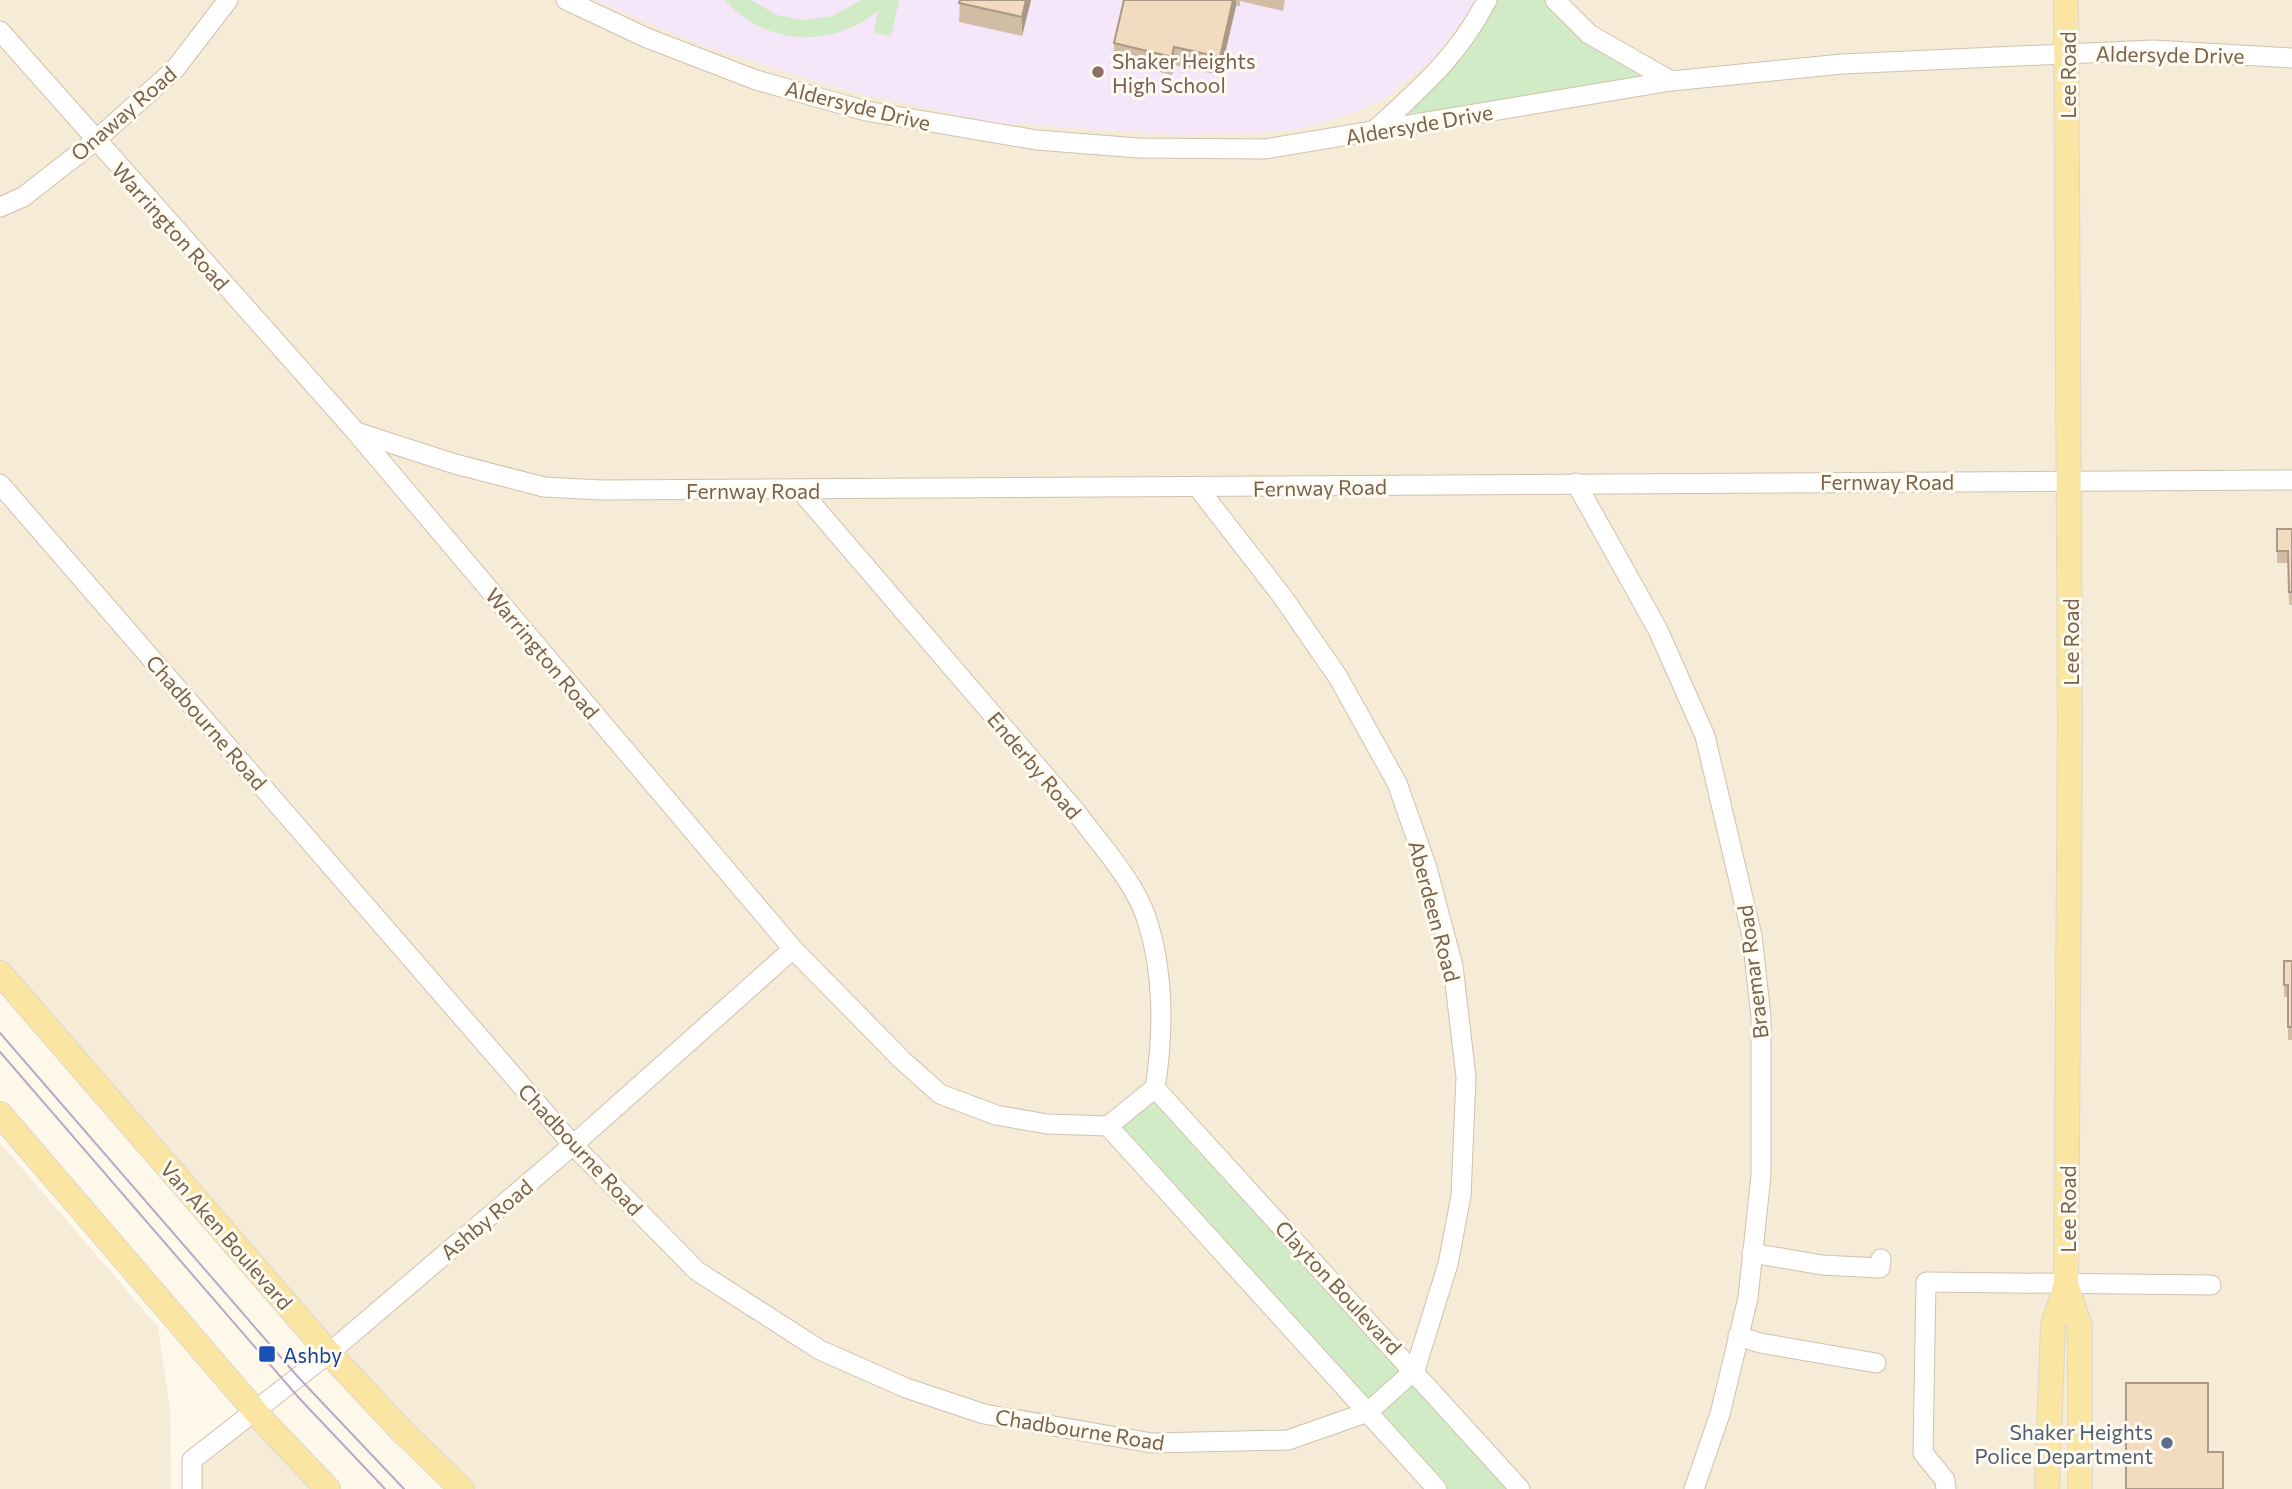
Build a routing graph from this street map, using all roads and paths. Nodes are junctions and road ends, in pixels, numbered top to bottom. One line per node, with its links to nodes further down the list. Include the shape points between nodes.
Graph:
1 (228, 0): 11 (street, Onaway Road, via 175,69)
2 (566, 0): 10 (street, Aldersyde Drive, via 647,38 756,80 866,111 953,128 1138,148 1265,149)
3 (1487, 0): 10 (street, via 1462,44 1437,74)
4 (1555, 0): 9 (street, via 1589,34)
5 (2066, 0): 7 (main road, Lee Road)
6 (0, 31): 11 (street, Warrington Road)
7 (2066, 53): 8 (street, Aldersyde Drive, via 2153,50); 9 (street, Aldersyde Drive, via 1843,64); 14 (main road, Lee Road)
8 (2292, 58)
9 (1671, 81): 10 (street, Aldersyde Drive)
10 (1374, 131)
11 (95, 141): 12 (street, Onaway Road, via 23,197); 13 (street, Warrington Road)
12 (0, 207)
13 (356, 432): 19 (street, Fernway Road, via 544,487); 20 (street, Warrington Road)
14 (2068, 480): 15 (street, Fernway Road); 16 (street, Fernway Road); 28 (main road, Lee Road)
15 (2292, 480)
16 (1576, 483): 18 (street, Fernway Road); 26 (street, Braemar Road, via 1658,630 1700,725 1731,838 1752,936 1761,1017 1761,1175)
17 (0, 484): 25 (street, Chadbourne Road)
18 (1199, 489): 19 (street, Fernway Road); 33 (street, Aberdeen Road, via 1331,667 1397,783 1427,868 1453,966 1466,1077 1461,1196 1448,1264)
19 (800, 490): 22 (street, Enderby Road, via 1077,813 1115,864 1145,915 1158,979 1161,1050)
20 (793, 949): 24 (street, Warrington Road, via 940,1094 996,1115 1047,1124); 25 (street, Ashby Road)
21 (0, 973): 31 (main road, Van Aken Boulevard)
22 (1155, 1088): 24 (street); 33 (street, Clayton Boulevard)
23 (0, 1114): 34 (main road)
24 (1108, 1126): 35 (street)
25 (573, 1145): 31 (street, Ashby Road); 35 (street, Chadbourne Road, via 697,1271 821,1350 932,1397 984,1414 1152,1443 1289,1440)
26 (1752, 1253): 27 (street, via 1822,1265 1880,1268); 30 (street, Braemar Road, via 1748,1298)
27 (1881, 1259)
28 (2066, 1284): 29 (street); 42 (street, via 1926,1282 1923,1453 1945,1480); 43 (main road, Lee Road, via 2053,1326); 44 (main road, Lee Road, via 2080,1327)
29 (2211, 1284)
30 (1738, 1336): 32 (street); 41 (street, Braemar Road, via 1720,1414)
31 (329, 1353): 34 (street, Ashby Road); 38 (main road, Van Aken Boulevard)
32 (1874, 1369)
33 (1415, 1370): 35 (street); 40 (street, Clayton Boulevard)
34 (255, 1410): 36 (street, Ashby Road, via 192,1460); 37 (main road)
35 (1368, 1412): 39 (street)
36 (192, 1489)
37 (328, 1489)
38 (462, 1489)
39 (1437, 1489)
40 (1520, 1489)
41 (1694, 1489)
42 (1946, 1489)
43 (2047, 1489)
44 (2080, 1489)

